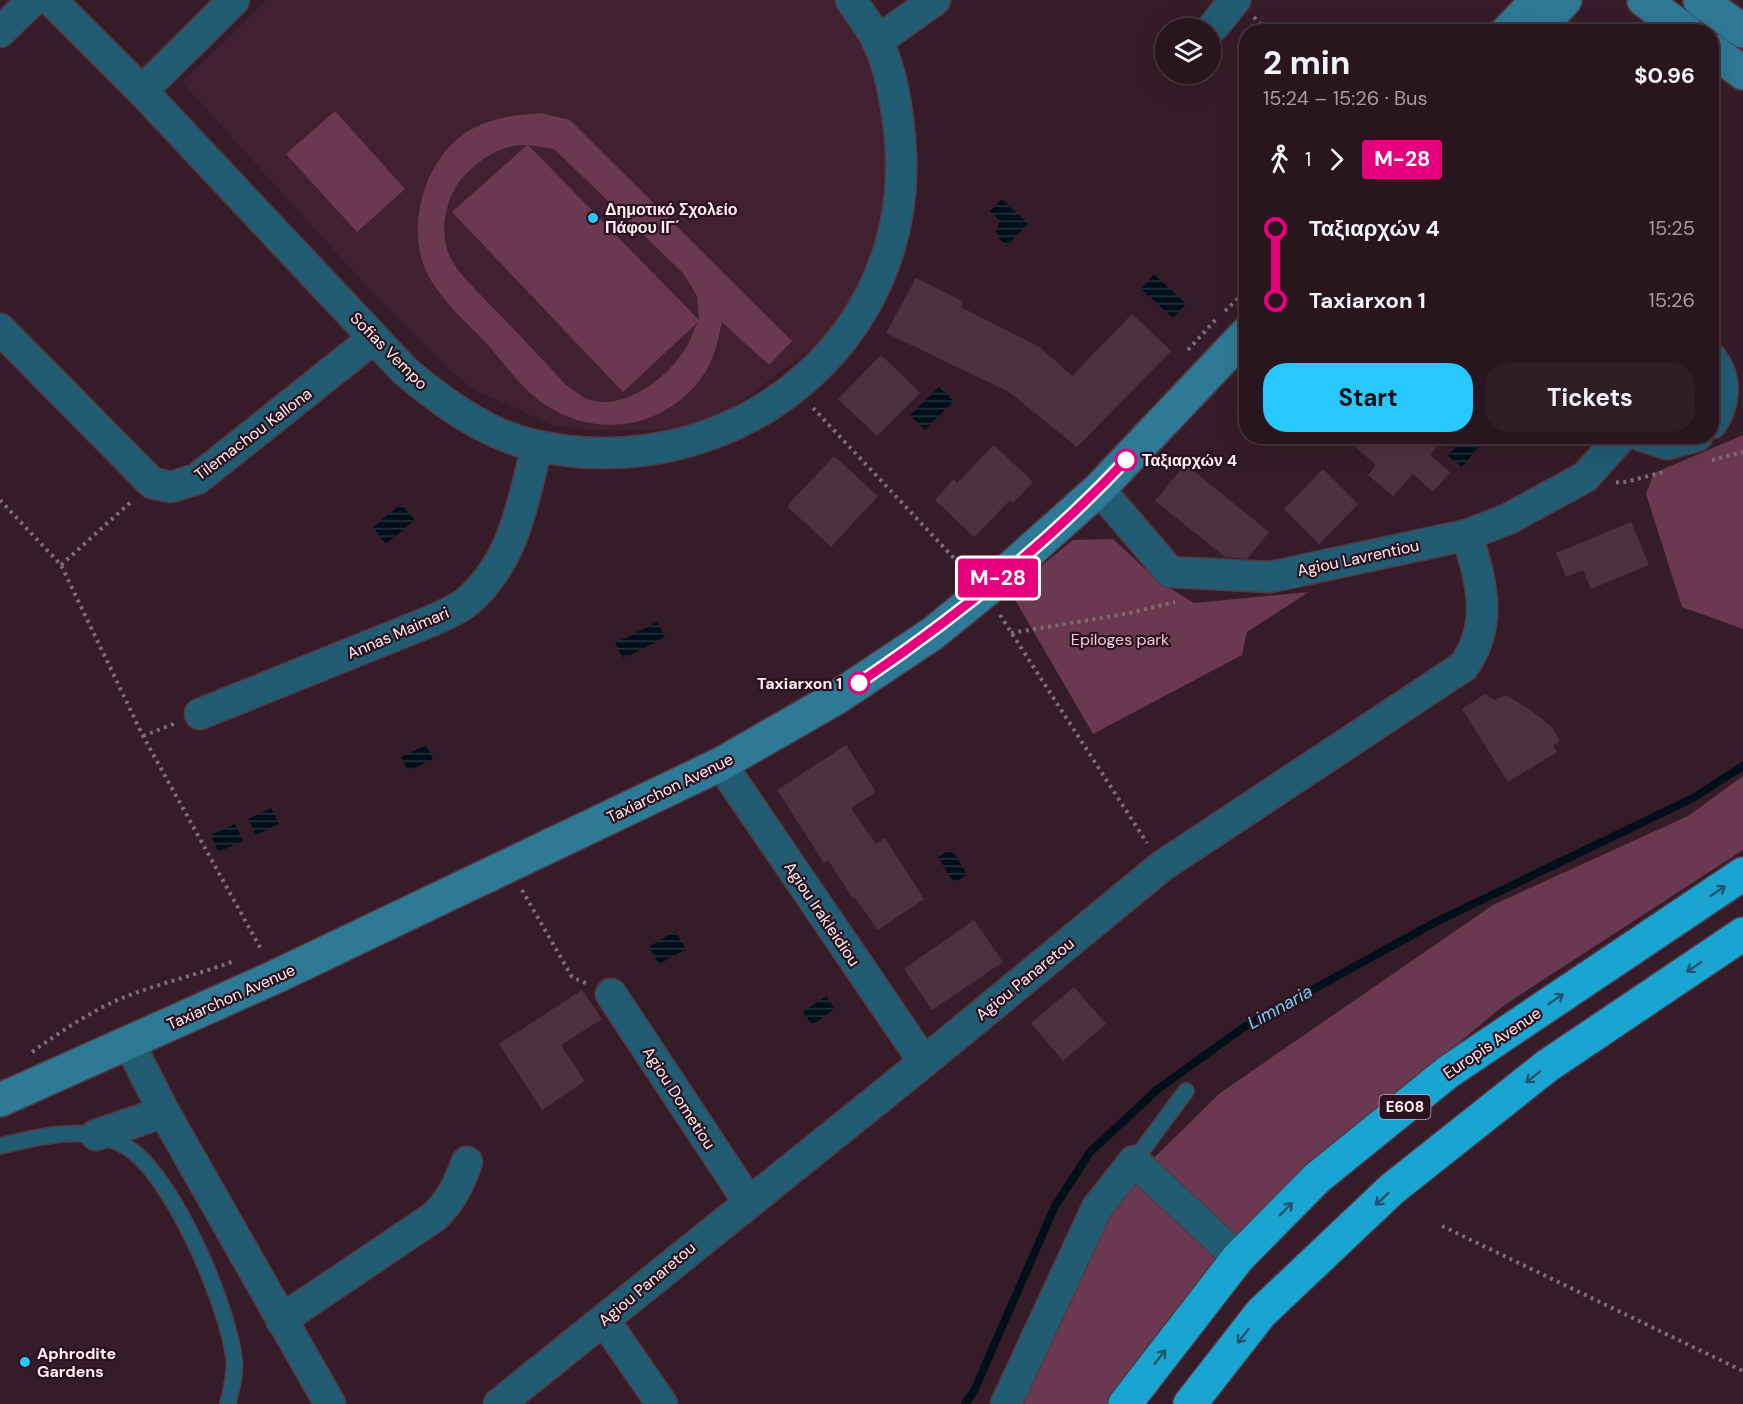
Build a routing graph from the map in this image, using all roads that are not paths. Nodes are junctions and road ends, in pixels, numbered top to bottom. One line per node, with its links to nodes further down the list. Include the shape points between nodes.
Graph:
1 (33, 0): 15 (street)
2 (51, 0): 19 (street, Sofias Vempo)
3 (234, 0): 19 (street)
4 (851, 0): 16 (street, Sofias Vempo)
5 (935, 0): 16 (street)
6 (1235, 0): 11 (street)
7 (1565, 0): 10 (main road)
8 (1644, 0): 13 (main road)
9 (1700, 0): 14 (main road)
10 (1533, 10): 12 (main road)
11 (1220, 18)
12 (1516, 24)
13 (1676, 24)
14 (1743, 31)
15 (0, 32)
16 (877, 41): 26 (street, Sofias Vempo, via 889,70 897,108 901,193 895,230 880,271 869,299 845,338 794,387 729,429 656,450 619,455)
17 (1719, 55): 18 (main road)
18 (1743, 73)
19 (142, 91): 21 (street, Sofias Vempo)
20 (0, 329): 21 (street, Tilemachou Kallona, via 152,483 171,487 197,480)
21 (374, 338): 26 (street, Sofias Vempo, via 440,400 503,434)
22 (1239, 341): 27 (main road, Taxiarchon Avenue)
23 (1719, 372): 24 (street, via 1723,393)
24 (1719, 409)
25 (1615, 444): 28 (street, Agiou Lavrentiou, via 1585,477 1517,515)
26 (537, 446): 29 (street, Annas Maimari, via 516,533 495,570 467,602 431,621)
27 (1099, 489): 28 (street, Agiou Lavrentiou, via 1170,572 1270,578); 30 (main road, Taxiarchon Avenue, via 932,634 836,698)
28 (1467, 535): 35 (street, Agiou Panaretou, via 1477,567 1483,624 1477,647 1464,666 1162,866)
29 (200, 714)
30 (722, 764): 34 (main road, Taxiarchon Avenue, via 508,866 269,964); 35 (street, Agiou Irakleidiou)
31 (1743, 874): 44 (highway, Europis Avenue / E608, one-way to 31, via 1317,1178 1448,1072)
32 (1743, 934): 53 (highway, one-way to 53, via 1547,1066 1392,1189 1261,1313)
33 (611, 994): 43 (street, Agiou Dometiou)
34 (129, 1043): 37 (main road, Taxiarchon Avenue); 38 (street)
35 (924, 1062): 43 (street, Agiou Panaretou)
36 (1186, 1091): 41 (lane)
37 (0, 1100)
38 (164, 1112): 39 (street); 45 (street)
39 (96, 1135): 40 (lane, via 60,1134); 47 (lane, via 124,1145 141,1157 206,1263 234,1362)
40 (0, 1146)
41 (1134, 1161): 44 (street); 51 (street, via 1097,1208)
42 (467, 1162): 45 (street, via 457,1190 434,1217)
43 (748, 1201): 46 (street, Agiou Panaretou)
44 (1238, 1258): 52 (highway, Europis Avenue / E608, one-way to 44)
45 (281, 1320): 48 (street)
46 (604, 1320): 49 (street, Agiou Panaretou); 50 (street)
47 (228, 1404)
48 (330, 1404)
49 (499, 1404)
50 (662, 1404)
51 (1006, 1404)
52 (1125, 1404)
53 (1191, 1404)

